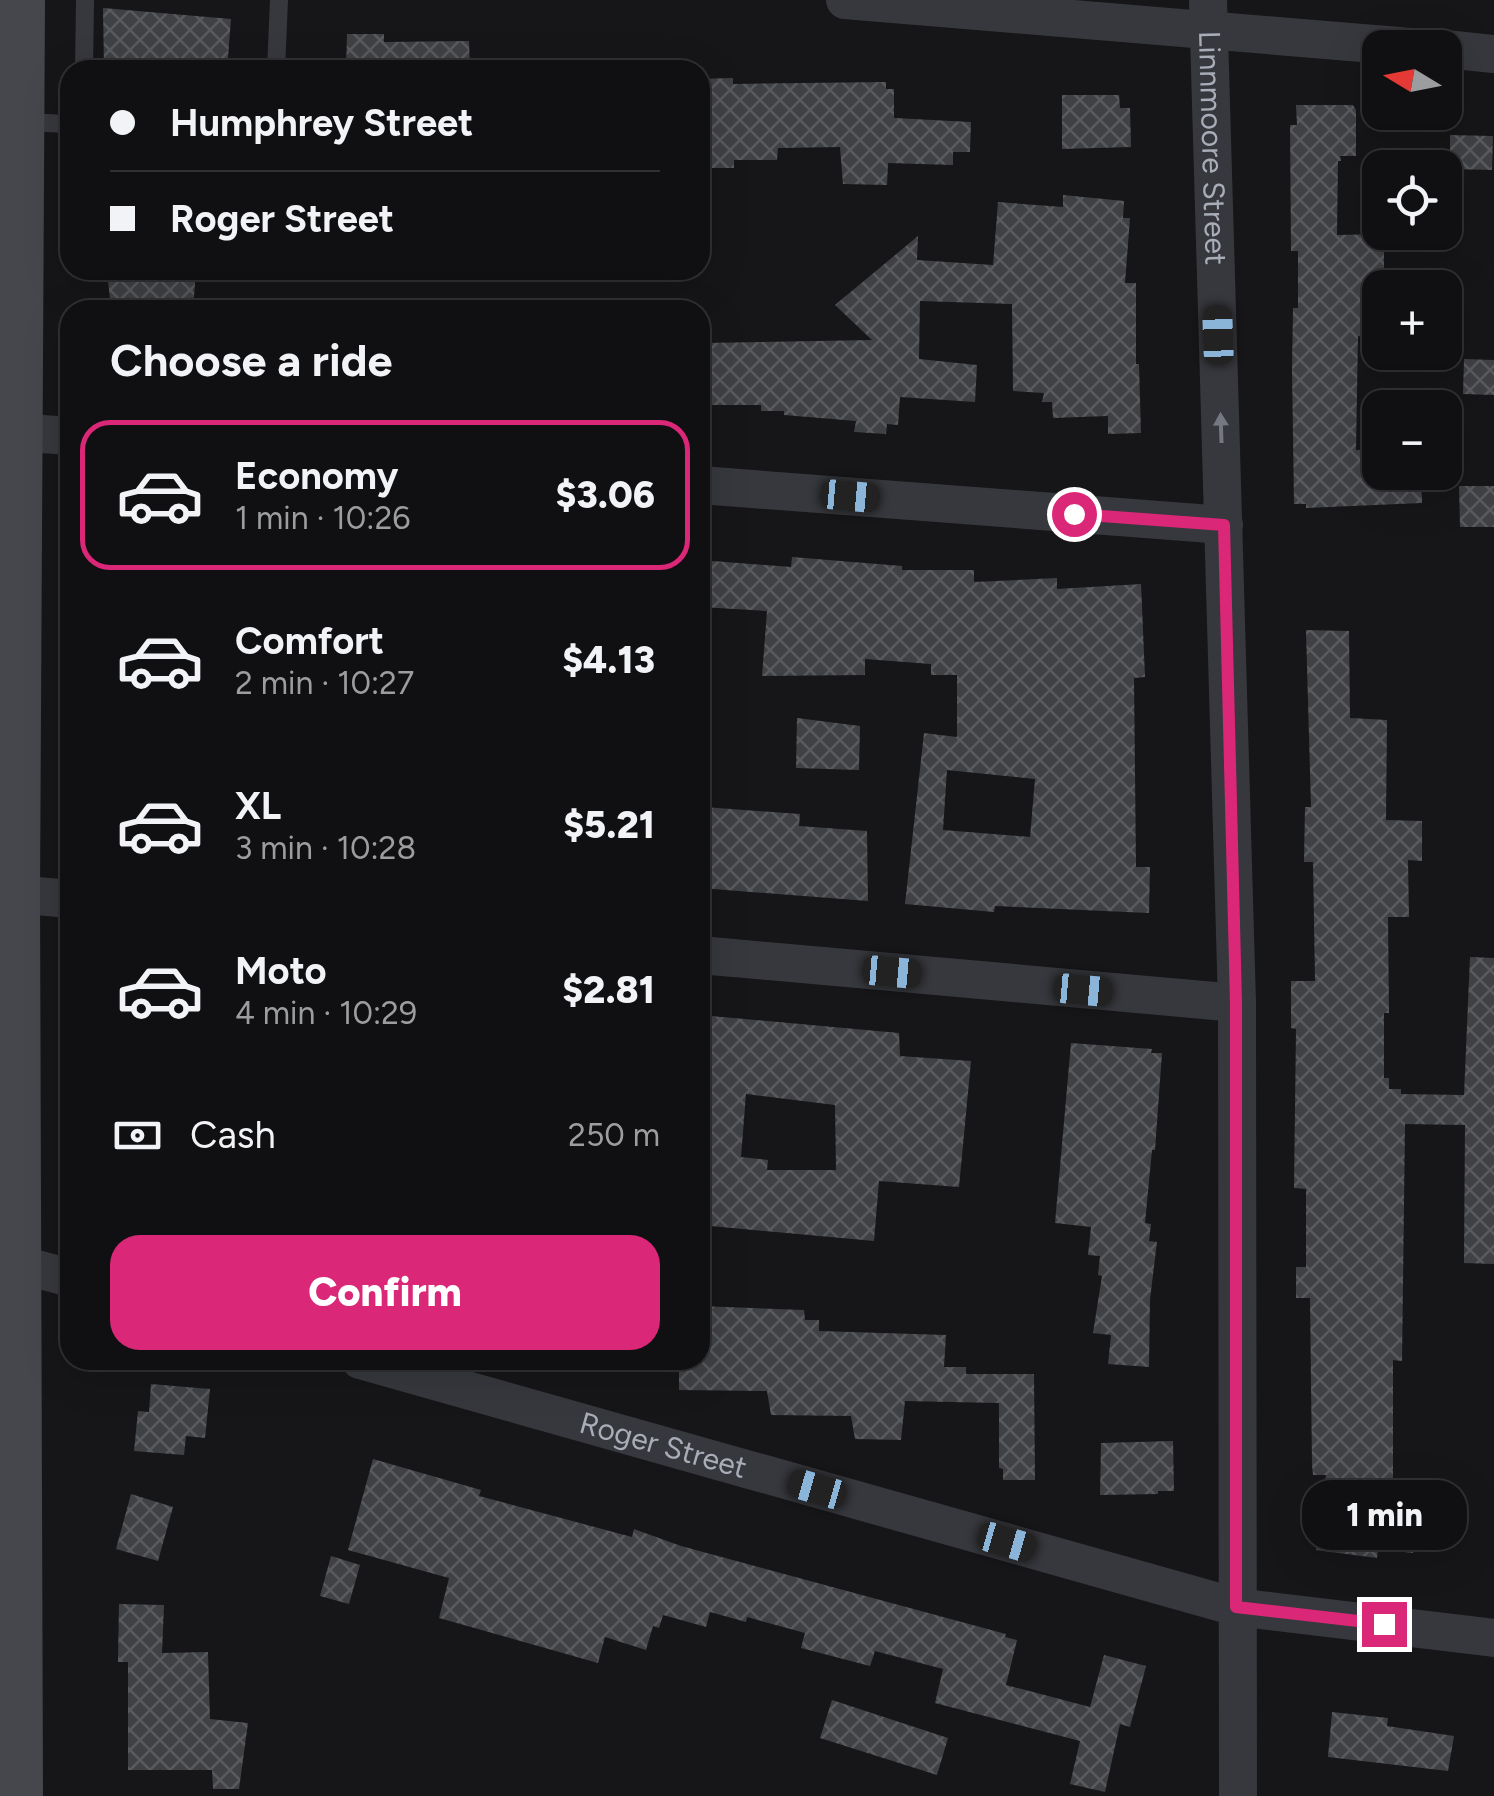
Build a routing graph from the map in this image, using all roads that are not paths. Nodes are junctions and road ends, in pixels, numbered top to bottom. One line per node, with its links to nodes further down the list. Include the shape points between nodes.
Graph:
1 (19, 0): 12 (main road)
2 (85, 0): 10 (lane)
3 (269, 0): 4 (lane)
4 (279, 0): 11 (lane)
5 (845, 0): 6 (street)
6 (1208, 15): 7 (street); 17 (street, Linnmoore Street, one-way to 6)
7 (1362, 39)
8 (1462, 51): 9 (street)
9 (1494, 54)
10 (84, 60)
11 (276, 60)
12 (18, 121): 13 (lane); 14 (main road)
13 (60, 123)
14 (9, 431): 15 (street); 18 (main road)
15 (60, 435)
16 (710, 486): 17 (street)
17 (1224, 525): 21 (street, Linnmoore Street)
18 (14, 894): 19 (street); 22 (main road)
19 (60, 898)
20 (710, 956): 21 (street)
21 (1236, 1003): 25 (street, Linnmoore Street)
22 (8, 1262): 23 (street); 27 (main road)
23 (60, 1275)
24 (395, 1370): 25 (street, Roger Street)
25 (1236, 1607): 26 (street, Roger Street); 28 (street, Linnmoore Street)
26 (1494, 1638)
27 (17, 1796)
28 (1238, 1796)

